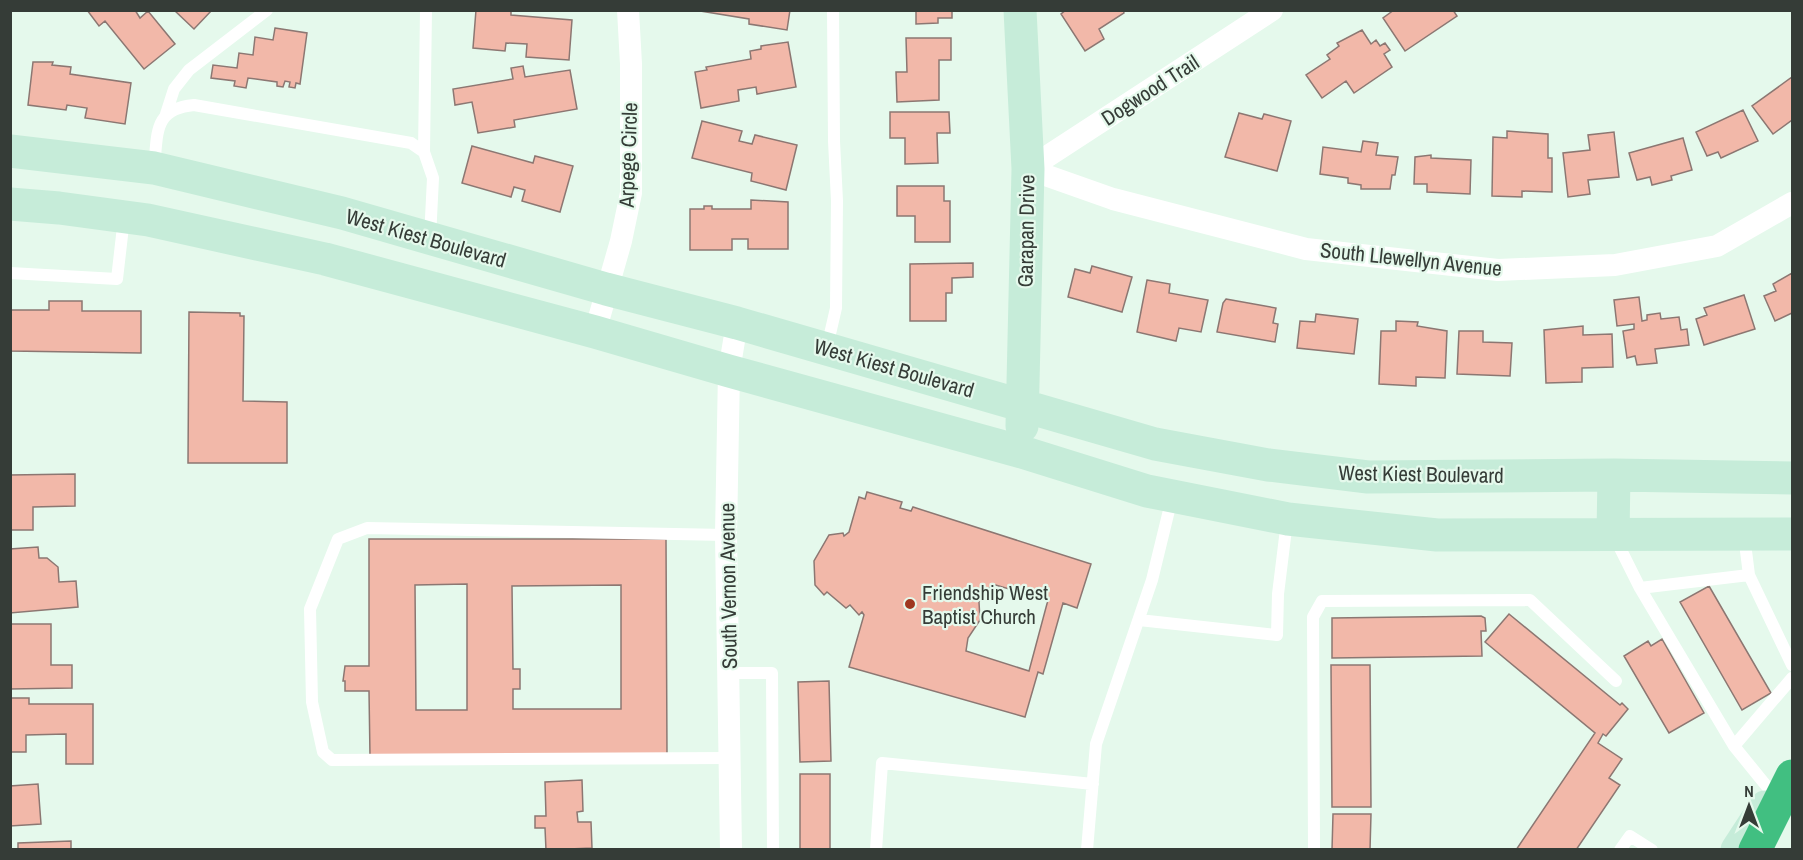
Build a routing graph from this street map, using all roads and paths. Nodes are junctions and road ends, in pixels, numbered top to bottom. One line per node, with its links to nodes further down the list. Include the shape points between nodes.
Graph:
1 (267, 10): 7 (lane, via 189,70 174,89)
2 (426, 10): 9 (lane)
3 (628, 10): 17 (street, Arpege Circle, via 630,193)
4 (834, 10): 20 (lane, via 836,308)
5 (1020, 10): 11 (main road, Garapan Drive)
6 (1272, 10): 11 (street, Dogwood Trail)
7 (166, 114): 9 (lane, via 177,107 194,105 411,142); 10 (lane, via 158,128)
8 (10, 151): 10 (main road, West Kiest Boulevard)
9 (424, 152): 15 (lane, via 432,178)
10 (154, 168): 14 (main road); 15 (main road, West Kiest Boulevard, via 342,213)
11 (1028, 169): 12 (street, South Llewellyn Avenue, via 1113,199 1306,249 1498,270 1615,265 1717,246); 22 (main road, Garapan Drive)
12 (1792, 203)
13 (10, 204): 14 (main road)
14 (136, 218): 16 (lane, via 117,279); 19 (main road, via 326,259)
15 (430, 239): 17 (main road, West Kiest Boulevard)
16 (10, 273)
17 (606, 290): 18 (main road, West Kiest Boulevard); 19 (street, Arpege Circle)
18 (737, 323): 20 (main road, West Kiest Boulevard); 21 (street, South Vernon Avenue)
19 (595, 332): 21 (main road)
20 (827, 349): 22 (main road, West Kiest Boulevard)
21 (729, 371): 24 (main road); 32 (street, South Vernon Avenue)
22 (1022, 405): 23 (main road, West Kiest Boulevard); 24 (main road, Garapan Drive)
23 (1155, 444): 25 (main road, West Kiest Boulevard, via 1268,465 1368,477); 27 (main road)
24 (1022, 452): 27 (main road)
25 (1614, 475): 26 (main road, West Kiest Boulevard); 29 (main road)
26 (1792, 478)
27 (1160, 494): 28 (main road); 35 (lane, via 1152,580)
28 (1288, 519): 29 (main road, via 1437,535); 35 (lane, via 1277,635)
29 (1613, 534): 30 (main road); 34 (lane)
30 (1744, 534): 31 (main road); 33 (lane)
31 (1792, 534)
32 (726, 535): 37 (street, South Vernon Avenue); 41 (lane, via 367,528 338,539 310,609 312,702 323,752 332,760)
33 (1749, 575): 34 (lane); 36 (lane)
34 (1640, 588): 40 (lane)
35 (1138, 620): 43 (lane, via 1096,744)
36 (1792, 665)
37 (729, 673): 41 (street, South Vernon Avenue); 46 (lane, via 772,673)
38 (1792, 678): 40 (lane)
39 (1616, 681): 49 (lane, via 1530,600 1322,601 1313,617)
40 (1734, 746): 44 (lane)
41 (729, 758): 45 (street, South Vernon Avenue)
42 (1792, 766): 44 (main road)
43 (1093, 784): 47 (lane, via 882,763); 48 (lane)
44 (1783, 785): 52 (main road); 53 (highway)
45 (731, 849)
46 (772, 849)
47 (876, 849)
48 (1087, 849)
49 (1314, 849)
50 (1620, 849): 51 (lane, via 1630,836)
51 (1652, 849)
52 (1737, 849)
53 (1755, 849)

